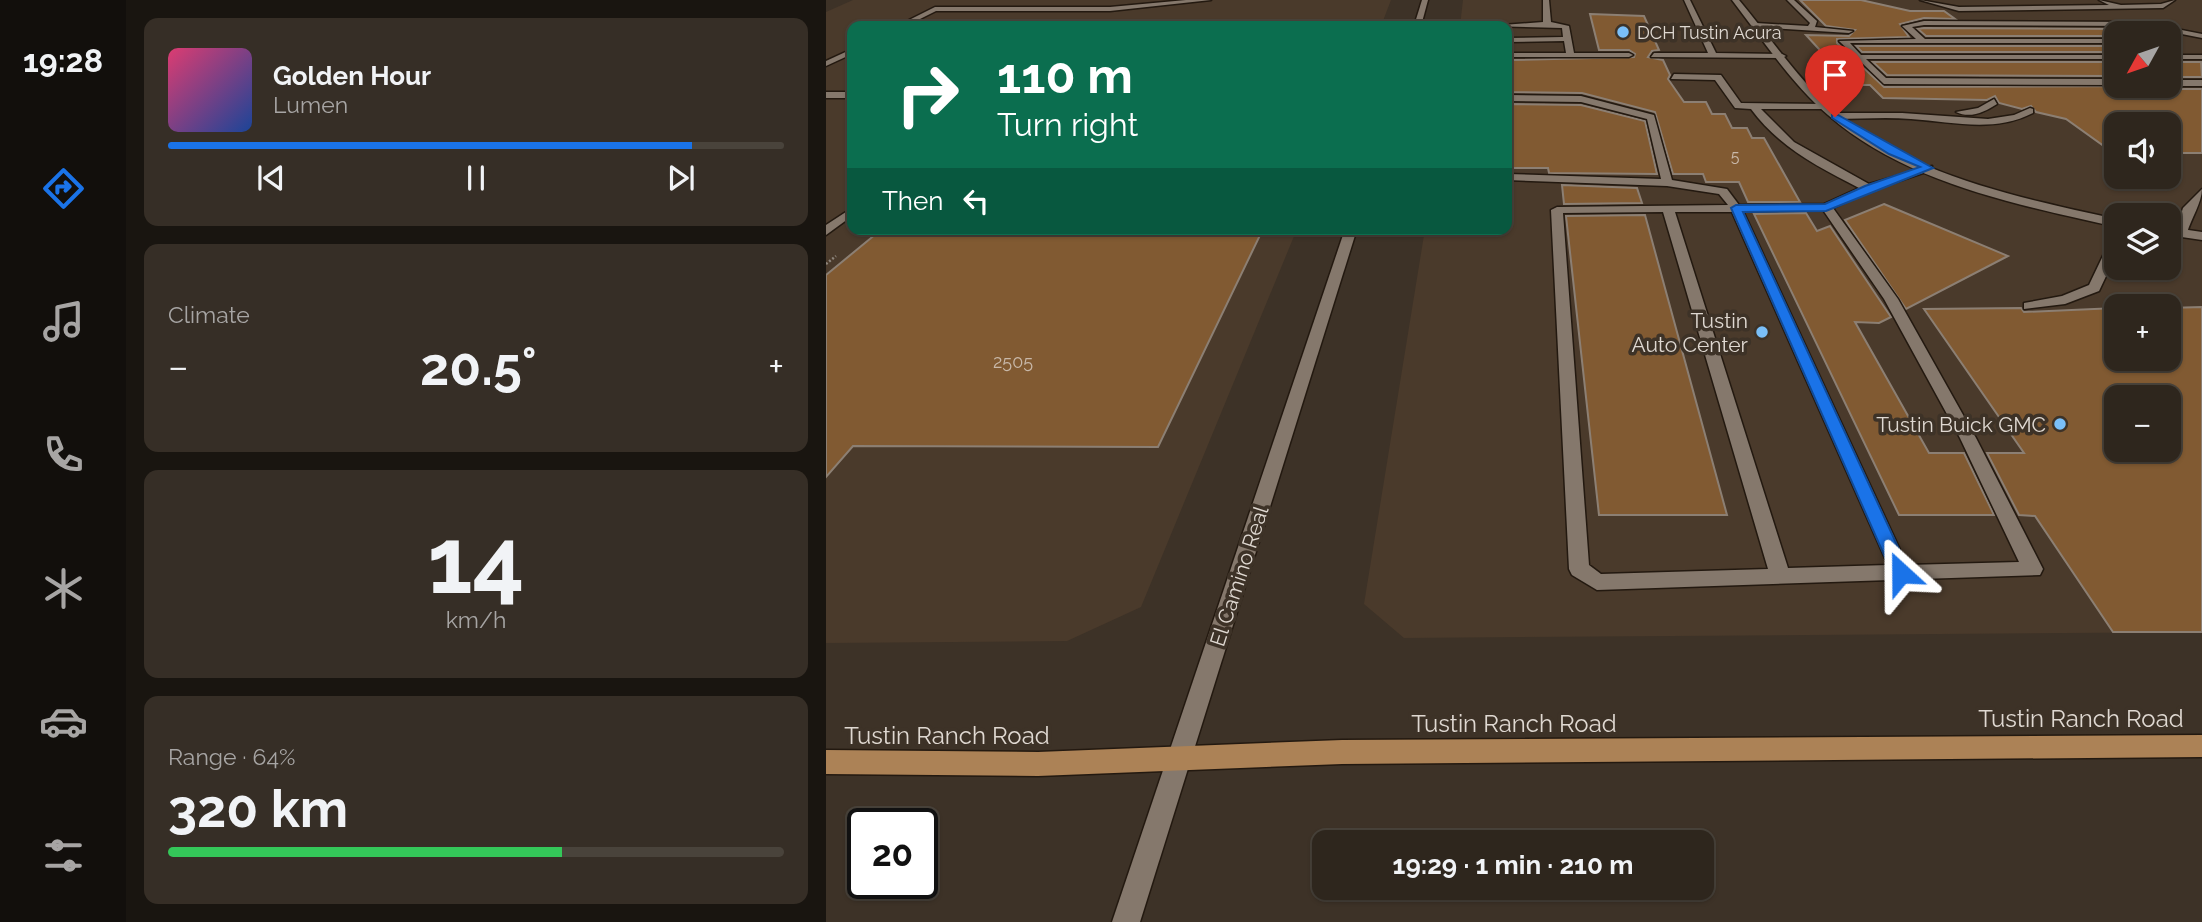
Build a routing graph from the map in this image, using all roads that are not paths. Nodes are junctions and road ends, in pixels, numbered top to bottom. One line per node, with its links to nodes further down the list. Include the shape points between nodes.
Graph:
1 (1145, 0): 12 (street)
2 (1208, 0): 12 (street)
3 (1425, 0): 14 (street)
4 (1546, 0): 15 (street)
5 (1687, 0): 31 (street)
6 (1735, 0): 17 (street)
7 (1790, 0): 19 (street, via 1814,23)
8 (1923, 0): 11 (street, via 1959,9)
9 (2102, 0): 11 (street)
10 (2172, 0): 11 (street, via 2163,5)
11 (2120, 6)
12 (1136, 7): 13 (street, via 935,9)
13 (911, 21)
14 (1419, 21)
15 (1547, 24): 16 (street); 21 (street, via 1565,26)
16 (1512, 25)
17 (1756, 25): 19 (street); 32 (street)
18 (1847, 28): 19 (street)
19 (1810, 29)
20 (2202, 38): 23 (street); 24 (street, via 2141,23 1924,23 1902,29)
21 (1567, 39): 22 (street); 28 (street)
22 (1512, 40)
23 (2181, 40)
24 (1923, 41): 25 (street); 33 (street, via 1843,41)
25 (2104, 41)
26 (847, 54): 37 (street)
27 (1512, 55): 28 (street)
28 (1570, 55): 29 (street)
29 (1629, 55)
30 (1654, 55): 31 (street)
31 (1713, 55): 32 (street)
32 (1782, 55): 51 (street)
33 (1859, 57): 34 (street); 39 (street, via 1884,81)
34 (2104, 57)
35 (2181, 57): 36 (street)
36 (2202, 57)
37 (826, 64)
38 (1674, 77): 50 (street, via 1717,77 1738,106)
39 (2026, 82): 40 (street); 44 (street)
40 (2072, 82): 41 (street); 47 (street)
41 (2104, 82)
42 (2181, 83): 43 (street)
43 (2202, 83)
44 (2016, 89)
45 (826, 95): 46 (street)
46 (847, 95)
47 (2054, 95)
48 (1512, 98): 57 (street, via 1581,99 1651,117)
49 (1994, 102): 53 (street, via 1980,111)
50 (1754, 106): 51 (street); 58 (street, via 1765,124 1792,146)
51 (1824, 106): 54 (street)
52 (2030, 111): 53 (street, via 2010,120 1942,121)
53 (1913, 116): 54 (street)
54 (1835, 117): 55 (street)
55 (1928, 168): 58 (street); 66 (street)
56 (1512, 177): 57 (street)
57 (1667, 183): 60 (street, via 1723,191)
58 (1868, 188): 61 (street)
59 (2202, 192): 67 (street)
60 (1736, 208): 61 (street); 62 (street); 74 (street)
61 (1826, 208): 74 (street, via 1891,299 2033,569)
62 (1668, 209): 75 (street); 75 (street, via 1557,210 1556,214 1579,569 1597,582)
63 (847, 214): 65 (street)
64 (847, 215): 68 (street)
65 (826, 217)
66 (2104, 220)
67 (2181, 222)
68 (826, 231)
69 (2181, 233): 71 (street)
70 (1349, 235): 77 (street, El Camino Real)
71 (2202, 236)
72 (2104, 267): 73 (street, via 2094,288 2065,300)
73 (2029, 306)
74 (1901, 573): 75 (street)
75 (1780, 576)
76 (2202, 746): 77 (main road, Tustin Ranch Road, via 1342,752)
77 (1180, 758): 78 (main road, Tustin Ranch Road, via 1038,764); 79 (street, El Camino Real)
78 (826, 762)
79 (1126, 922)

